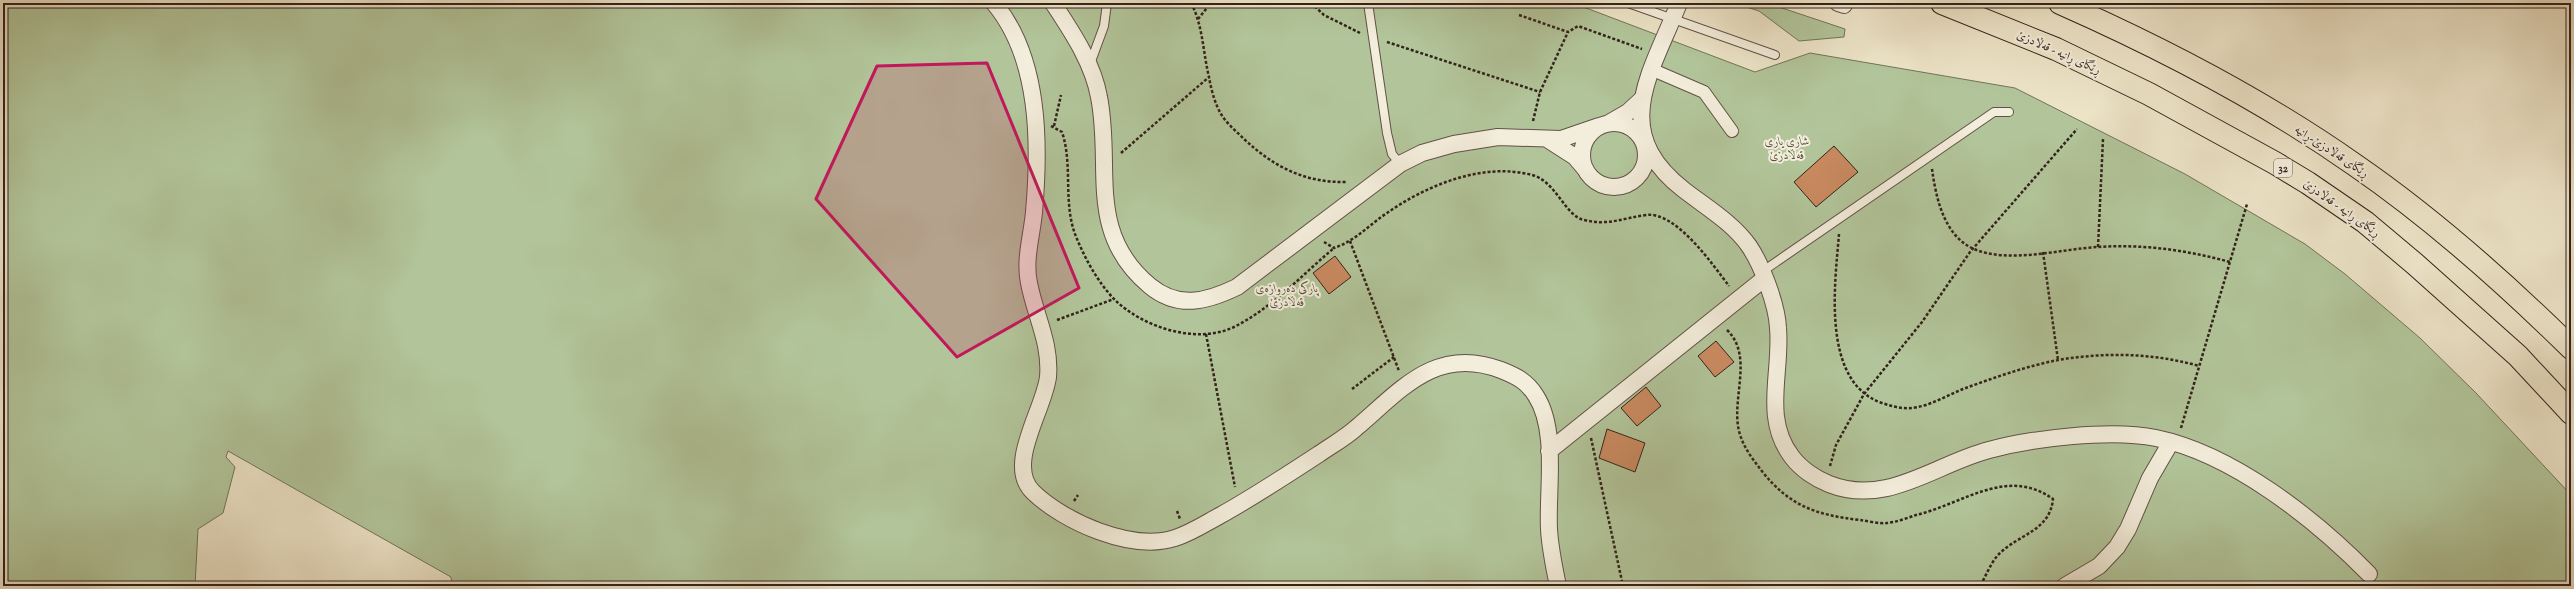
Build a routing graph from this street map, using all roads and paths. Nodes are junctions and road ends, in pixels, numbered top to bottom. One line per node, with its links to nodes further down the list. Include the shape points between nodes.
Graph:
1 (994, 3): 67 (street, via 1008,19 1023,51 1032,102 1037,154 1034,211 1027,265 1029,283 1046,342 1048,376 1022,461 1024,481 1050,507 1076,521 1127,540 1174,539 1279,481 1355,429 1422,372 1462,362 1487,365 1522,378 1538,397 1547,424)
2 (1053, 3): 19 (street)
3 (1106, 3): 19 (lane, via 1104,26)
4 (1192, 3): 14 (path)
5 (1211, 3): 14 (path)
6 (1311, 3): 16 (path, via 1324,15)
7 (1368, 3): 16 (lane)
8 (1628, 3): 13 (lane)
9 (1679, 3): 13 (street)
10 (1942, 3): 63 (main road, ڕێگای ڕانیە - قەڵادزێ / 32, via 2056,49 2134,87 2308,183 2365,222 2415,264 2518,356)
11 (2060, 3): 56 (main road, ڕێگای قەڵادزێ-ڕانیە, via 2140,40 2220,83 2356,165 2447,236 2542,319)
12 (1519, 15): 15 (path)
13 (1673, 19): 18 (lane); 20 (street)
14 (1198, 20): 21 (path)
15 (1568, 32): 17 (path, via 1578,26); 22 (path)
16 (1373, 38): 22 (path); 37 (lane, via 1387,133 1392,154)
17 (1644, 50)
18 (1775, 55)
19 (1089, 65): 37 (street, via 1100,104 1103,192 1109,223 1118,247 1134,273 1170,299 1193,302 1217,297 1236,287)
20 (1653, 70): 24 (street); 31 (street, via 1704,92)
21 (1209, 77): 35 (path); 41 (path, via 1221,114 1273,164 1293,174 1321,181)
22 (1540, 92): 26 (path)
23 (1062, 95): 29 (path)
24 (1641, 100): 28 (street, via 1628,112); 34 (street)
25 (2009, 112): 36 (lane, via 1994,112)
26 (1532, 124)
27 (1046, 125): 29 (path)
28 (1604, 125): 33 (street, via 1570,137); 34 (street, via 1630,126); 38 (street, via 1591,133 1584,146 1583,162)
29 (1054, 126): 52 (path, via 1062,132 1066,144 1068,197 1075,233 1097,277)
30 (2077, 129): 48 (path)
31 (1732, 131)
32 (2103, 138): 46 (path)
33 (1546, 139): 37 (street, via 1498,137 1454,144 1422,153); 38 (street, via 1574,157)
34 (1644, 142): 39 (street, via 1659,168); 40 (street, via 1645,163 1641,173)
35 (1119, 154)
36 (1931, 155): 43 (lane); 48 (path, via 1936,195 1945,220 1958,238)
37 (1400, 164)
38 (1587, 171): 40 (street, via 1602,184 1624,185)
39 (1669, 178): 40 (street); 51 (street, via 1726,221 1749,245)
40 (1633, 180)
41 (1352, 182)
42 (2247, 204): 50 (path)
43 (1840, 218): 51 (lane); 62 (path, via 1834,314 1847,368 1856,386)
44 (1321, 239): 47 (path)
45 (1350, 241): 47 (path); 53 (path, via 1386,213 1419,193 1456,178 1507,172 1532,175 1554,189 1582,220 1620,222 1647,215 1656,216 1672,224 1697,245); 57 (path)
46 (2098, 247): 49 (path); 50 (path, via 2145,246 2197,253)
47 (1334, 248): 55 (path, via 1268,305 1233,327)
48 (1973, 249): 49 (path, via 1996,256); 62 (path, via 1922,322)
49 (2043, 252): 58 (path)
50 (2230, 262): 59 (path)
51 (1764, 274): 53 (street); 66 (street, via 1778,327 1774,410 1778,435 1793,459 1825,483 1846,491 1871,492 1904,484 1988,450 2043,440 2102,435 2154,438)
52 (1114, 299): 54 (path); 55 (path, via 1141,318 1170,331)
53 (1738, 299): 64 (street)
54 (1052, 322)
55 (1206, 334): 69 (path)
56 (2571, 348)
57 (1394, 357): 60 (path); 61 (path)
58 (2058, 360): 59 (path, via 2132,354 2178,360); 62 (path, via 1962,390 1918,407 1895,408 1870,399)
59 (2199, 366): 65 (path)
60 (1401, 376)
61 (1352, 389)
62 (1864, 394): 68 (path, via 1836,445)
63 (2571, 413)
64 (1587, 420): 67 (street); 72 (path)
65 (2181, 428)
66 (2171, 442): 70 (street, via 2193,448 2232,465 2310,521 2345,549); 73 (street, via 2150,478 2128,529 2117,547 2099,566)
67 (1549, 451): 71 (street, via 1549,529)
68 (1830, 466)
69 (1237, 494)
70 (2369, 574)
71 (1558, 586)
72 (1623, 586)
73 (2065, 586)

